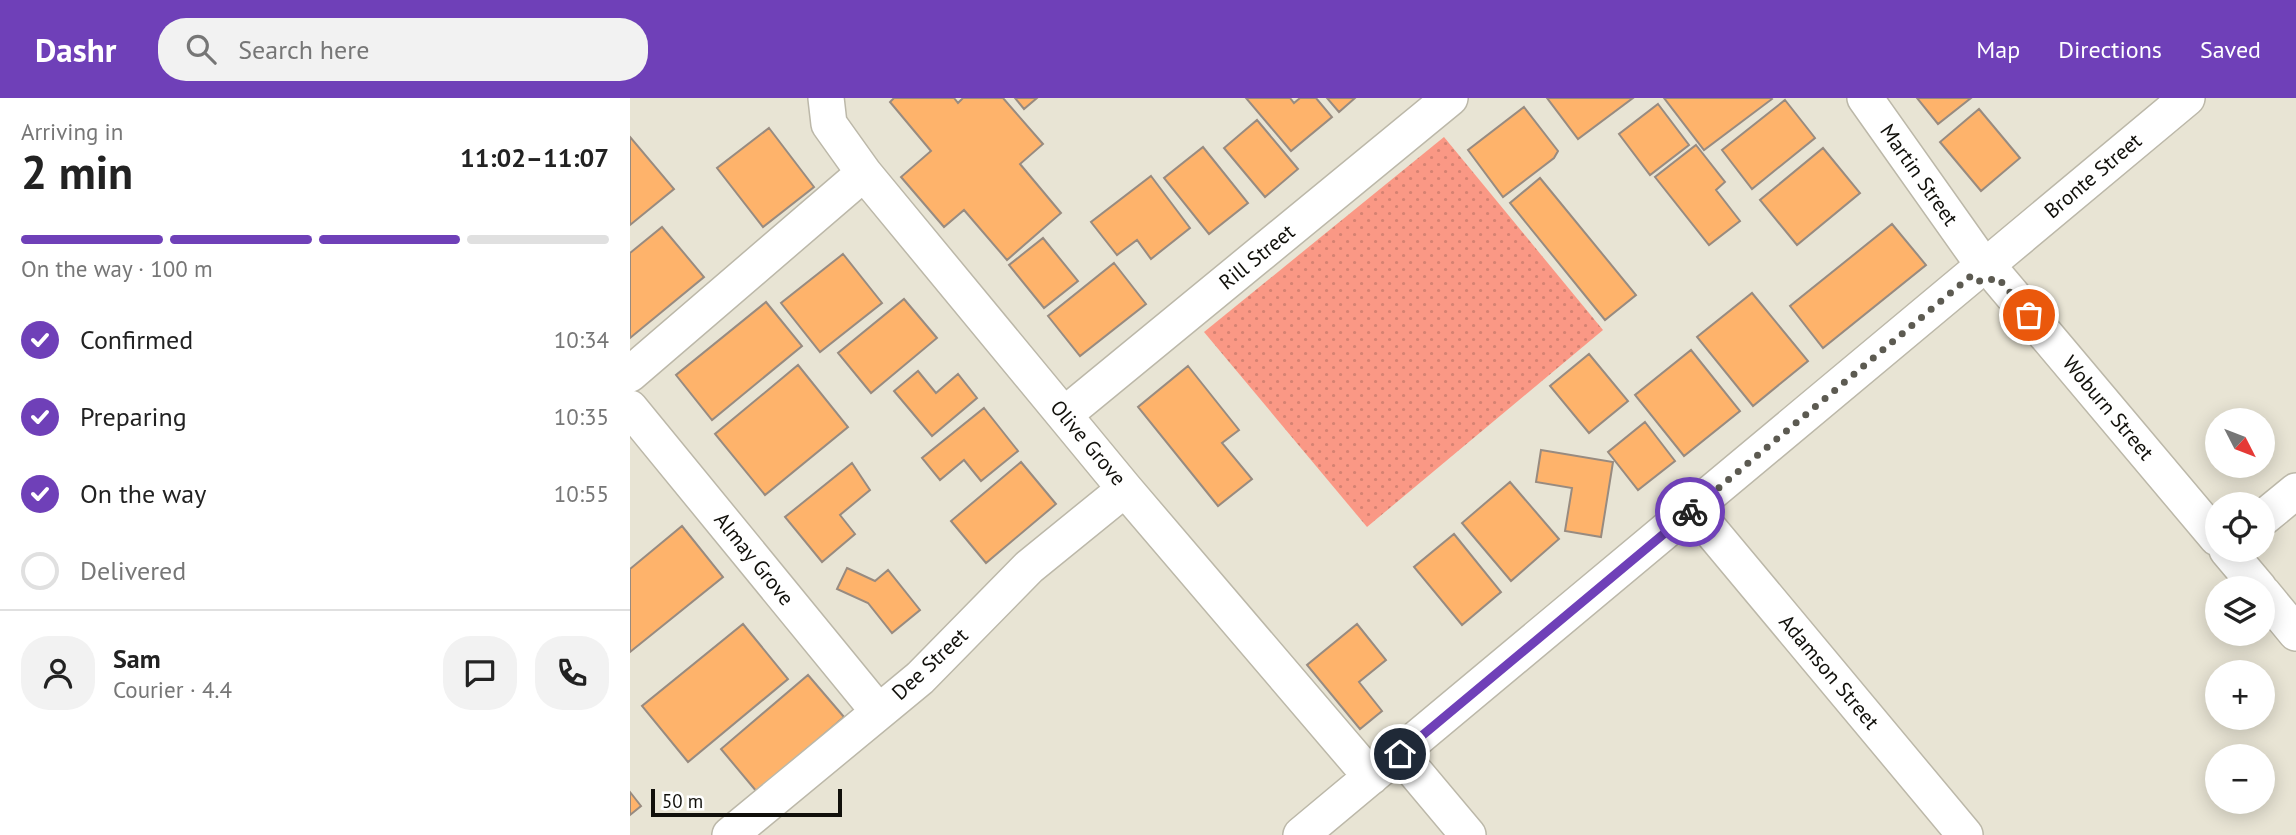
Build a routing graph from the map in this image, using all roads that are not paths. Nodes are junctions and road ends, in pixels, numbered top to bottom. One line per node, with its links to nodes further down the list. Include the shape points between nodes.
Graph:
1 (826, 98): 5 (street, Olive Grove, via 829,124)
2 (1450, 98): 9 (street, Rill Street)
3 (1865, 98): 6 (street, Martin Street)
4 (2187, 98): 6 (street, Bronte Street)
5 (864, 173): 7 (street); 9 (street, Olive Grove)
6 (1986, 265): 13 (street, Bronte Street); 14 (street, Woburn Street)
7 (630, 374)
8 (630, 408): 19 (street, Almay Grove)
9 (1065, 415): 10 (street, Olive Grove)
10 (1125, 489): 19 (street, Dee Street, via 1029,566 920,678); 21 (street, Olive Grove)
11 (2296, 491): 12 (street)
12 (2275, 508)
13 (1693, 509): 20 (street, Bronte Street); 25 (street, Adamson Street)
14 (2205, 524)
15 (2237, 562): 16 (street)
16 (2249, 576)
17 (2275, 608): 18 (street)
18 (2296, 633)
19 (878, 711): 22 (street, Dee Street)
20 (1400, 754): 21 (street, Bronte Street); 24 (street)
21 (1371, 777): 23 (street, Bronte Street)
22 (730, 835)
23 (1301, 835)
24 (1468, 835)
25 (1965, 835)

